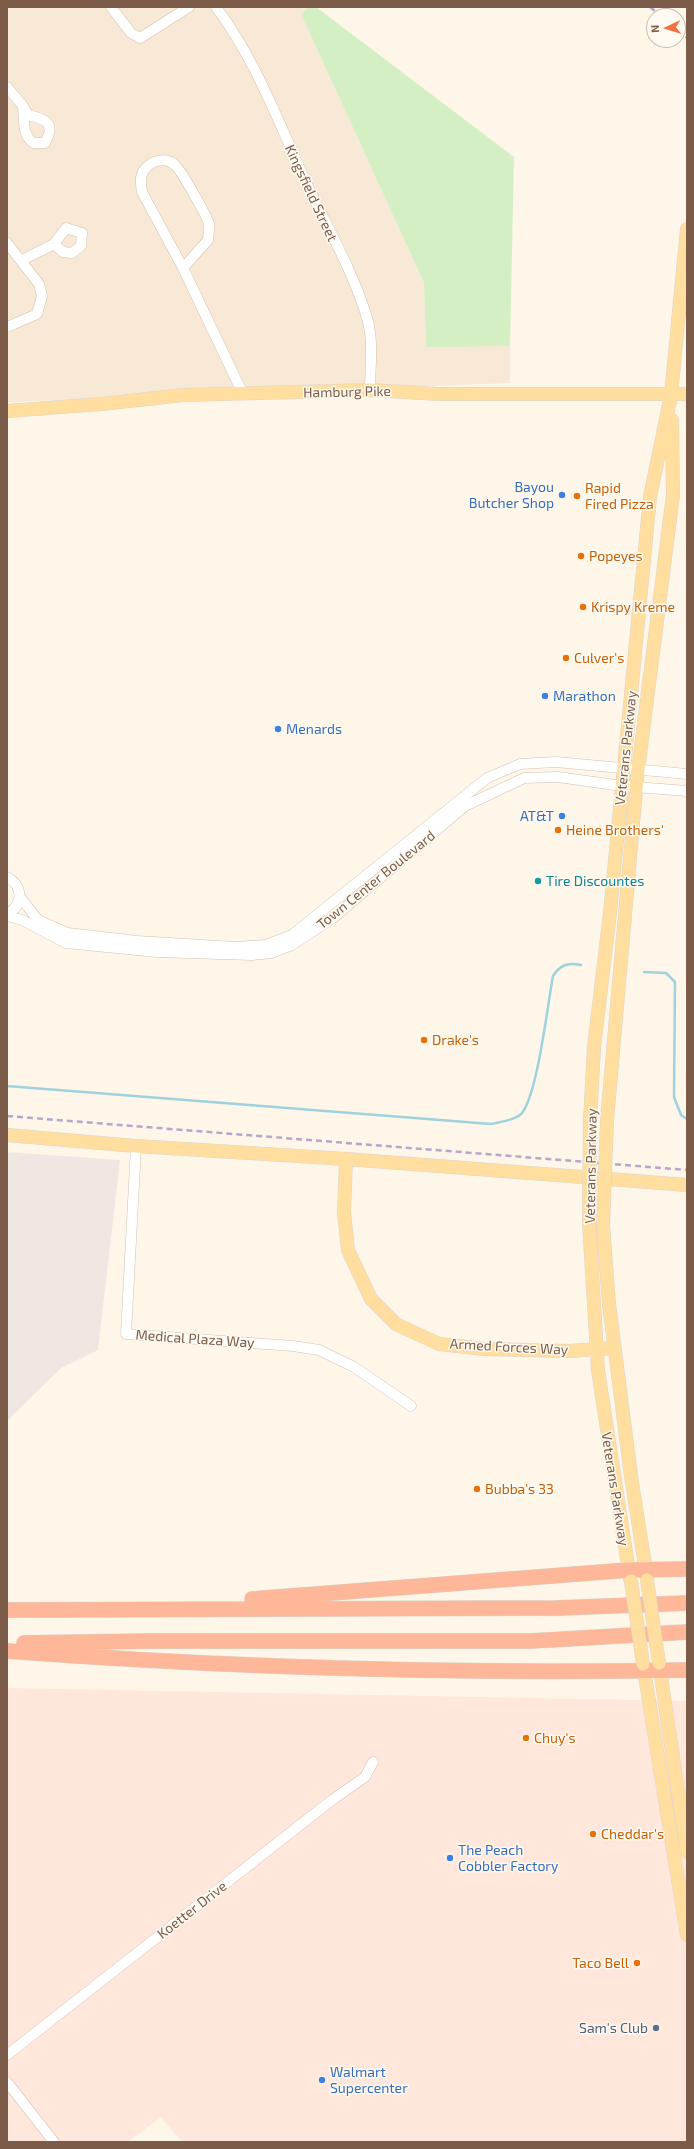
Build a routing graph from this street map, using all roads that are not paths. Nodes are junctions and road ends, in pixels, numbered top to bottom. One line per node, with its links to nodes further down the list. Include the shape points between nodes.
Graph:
1 (111, 7): 2 (street, via 131,33 140,38)
2 (189, 7)
3 (216, 7): 12 (street, Kingsfield Street, via 236,34 261,80 367,318 371,340)
4 (7, 87): 5 (street)
5 (23, 106)
6 (687, 229): 15 (main road, Veterans Parkway)
7 (7, 243): 9 (street)
8 (54, 244): 9 (street)
9 (22, 260): 11 (street, via 39,284 42,296 37,314)
10 (183, 268): 10 (street, via 142,192 140,182 144,169 155,161 174,164 183,175 209,224 208,240); 13 (street)
11 (7, 327)
12 (370, 390): 13 (main road, Hamburg Pike); 15 (main road, Hamburg Pike, via 438,394)
13 (243, 394): 16 (main road, Hamburg Pike, via 183,395 102,404)
14 (687, 394): 15 (main road, Hamburg Pike)
15 (671, 395): 17 (main road, Veterans Parkway, via 650,497); 18 (main road, Veterans Parkway, via 673,495)
16 (7, 410)
17 (624, 768): 18 (street, Town Center Boulevard); 20 (main road, Veterans Parkway); 24 (street, Town Center Boulevard, via 556,762 520,764 487,778 292,935 266,945 234,947 137,941 68,933 38,920)
18 (638, 770): 19 (street); 21 (main road, Veterans Parkway)
19 (687, 774)
20 (622, 786): 21 (street, Town Center Boulevard); 25 (street, Town Center Boulevard, via 558,777 524,778 490,794 465,806 333,918 292,945 271,953 252,955 157,952 66,943); 31 (main road, Veterans Parkway, bridge, via 594,1047 590,1120 589,1222)
21 (636, 787): 22 (street); 30 (main road, Veterans Parkway, bridge, via 606,1120 603,1225)
22 (687, 791)
23 (7, 878): 24 (street, Town Center Boulevard, via 17,885)
24 (20, 897): 25 (street, via 16,907)
25 (7, 915)
26 (7, 1135): 27 (main road)
27 (136, 1146): 28 (main road); 32 (street, Medical Plaza Way, via 126,1334 319,1350 354,1367)
28 (346, 1159): 29 (main road); 31 (main road, Armed Forces Way, via 344,1212 348,1250 371,1299 396,1324 440,1344 485,1349)
29 (687, 1185)
30 (614, 1348): 31 (main road, Armed Forces Way); 34 (main road, Veterans Parkway)
31 (596, 1349): 35 (main road, Veterans Parkway, via 604,1416)
32 (411, 1406)
33 (687, 1569): 34 (highway)
34 (646, 1575): 35 (highway); 44 (main road, Veterans Parkway, bridge)
35 (630, 1576): 37 (highway); 44 (main road, Veterans Parkway, bridge)
36 (687, 1603): 37 (highway, via 557,1608)
37 (109, 1609): 38 (highway)
38 (7, 1610)
39 (687, 1632): 40 (highway)
40 (617, 1637): 41 (highway); 42 (highway, via 531,1641 176,1641)
41 (687, 1637)
42 (7, 1644)
43 (7, 1651): 44 (highway, via 154,1661 498,1671)
44 (652, 1667): 45 (highway); 47 (main road, Veterans Parkway); 48 (main road, Veterans Parkway)
45 (687, 1670)
46 (373, 1762): 49 (street, Koetter Drive, via 365,1777 332,1800)
47 (687, 1852)
48 (687, 1935)
49 (7, 2055)
50 (7, 2082): 51 (street)
51 (54, 2142)

